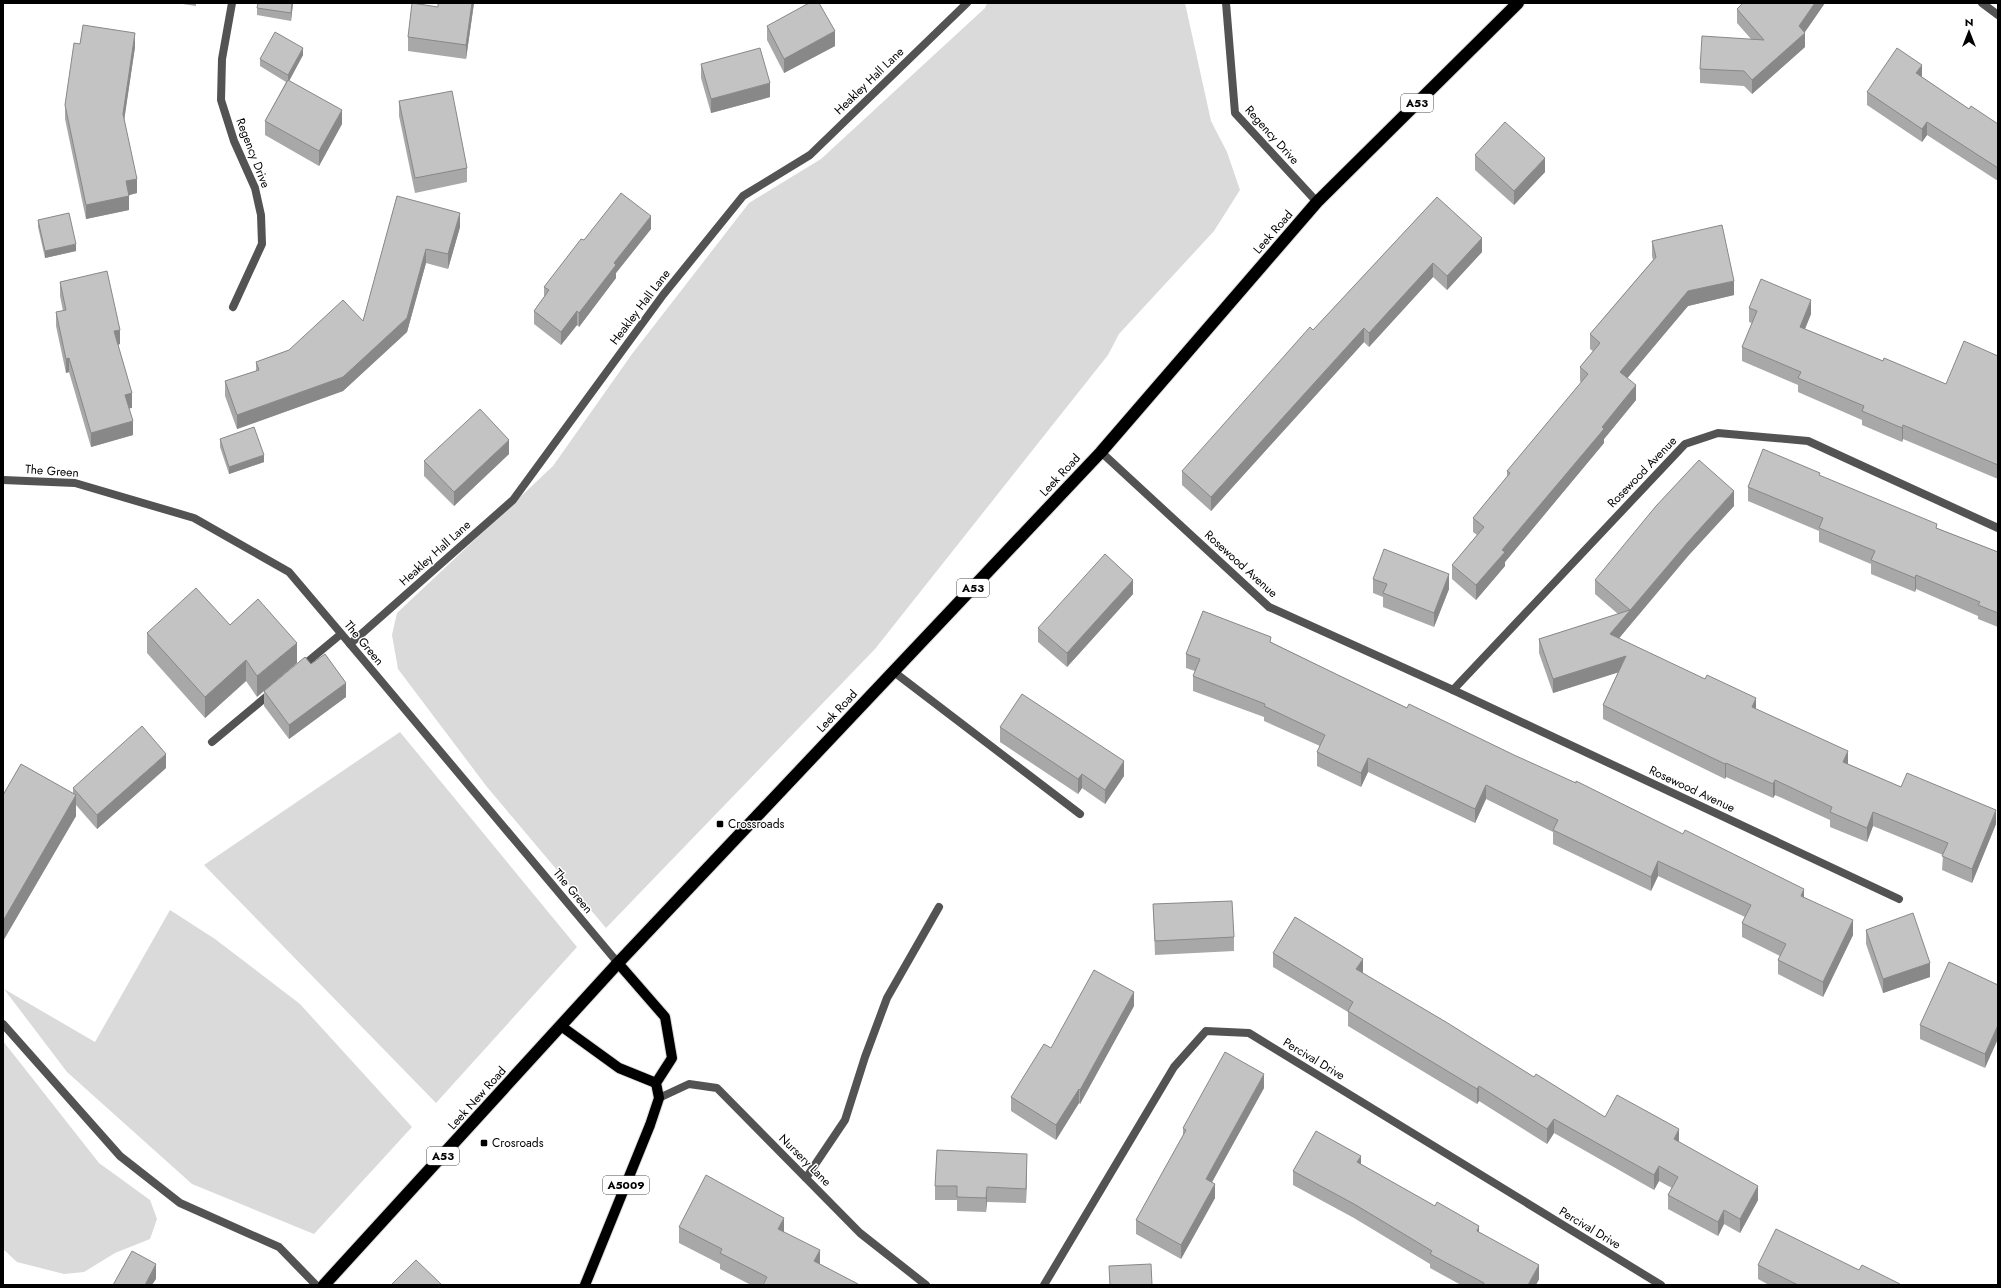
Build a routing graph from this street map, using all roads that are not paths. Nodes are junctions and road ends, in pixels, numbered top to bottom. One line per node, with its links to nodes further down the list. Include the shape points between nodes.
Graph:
1 (232, 3): 8 (street, Regency Drive, via 222,59 221,100 234,141 255,188 261,215 262,244)
2 (967, 3): 13 (street, Heakley Hall Lane, via 810,155 743,196 663,295 513,500)
3 (1226, 3): 7 (street, Regency Drive, via 1235,113)
4 (1518, 3): 7 (highway, Leek Road / A53)
5 (1982, 3): 6 (street)
6 (1998, 15)
7 (1317, 202): 9 (highway, Leek Road / A53)
8 (233, 307)
9 (1101, 452): 14 (highway, Leek Road / A53); 17 (street, Rosewood Avenue, via 1269,607)
10 (3, 480): 12 (street, The Green, via 75,483 194,518 289,572)
11 (1998, 528): 17 (street, Rosewood Avenue, via 1808,441 1718,433 1685,444)
12 (341, 634): 13 (street, The Green); 15 (street)
13 (350, 644): 22 (street, The Green)
14 (894, 672): 19 (street); 22 (highway, Leek Road / A53)
15 (294, 674)
16 (276, 688): 18 (street)
17 (1453, 690): 20 (street, Rosewood Avenue)
18 (212, 742)
19 (1080, 814)
20 (1899, 899)
21 (939, 907): 27 (street, via 887,998 845,1120)
22 (618, 964): 24 (highway, Leek New Road / A53); 25 (main road, via 665,1017 672,1058)
23 (3, 1024): 28 (street, via 120,1156 180,1203 279,1248)
24 (561, 1026): 25 (main road, via 619,1068); 29 (highway, Leek New Road / A53)
25 (656, 1083): 26 (main road, A5009)
26 (659, 1098): 27 (street, Nursery Lane, via 689,1084 717,1088); 30 (main road, A5009)
27 (806, 1178): 31 (street, Nursery Lane, via 860,1233)
28 (316, 1285)
29 (324, 1285)
30 (585, 1285)
31 (926, 1285)
32 (1044, 1285): 33 (street, Percival Drive, via 1174,1067 1206,1031 1249,1033)
33 (1661, 1285)

